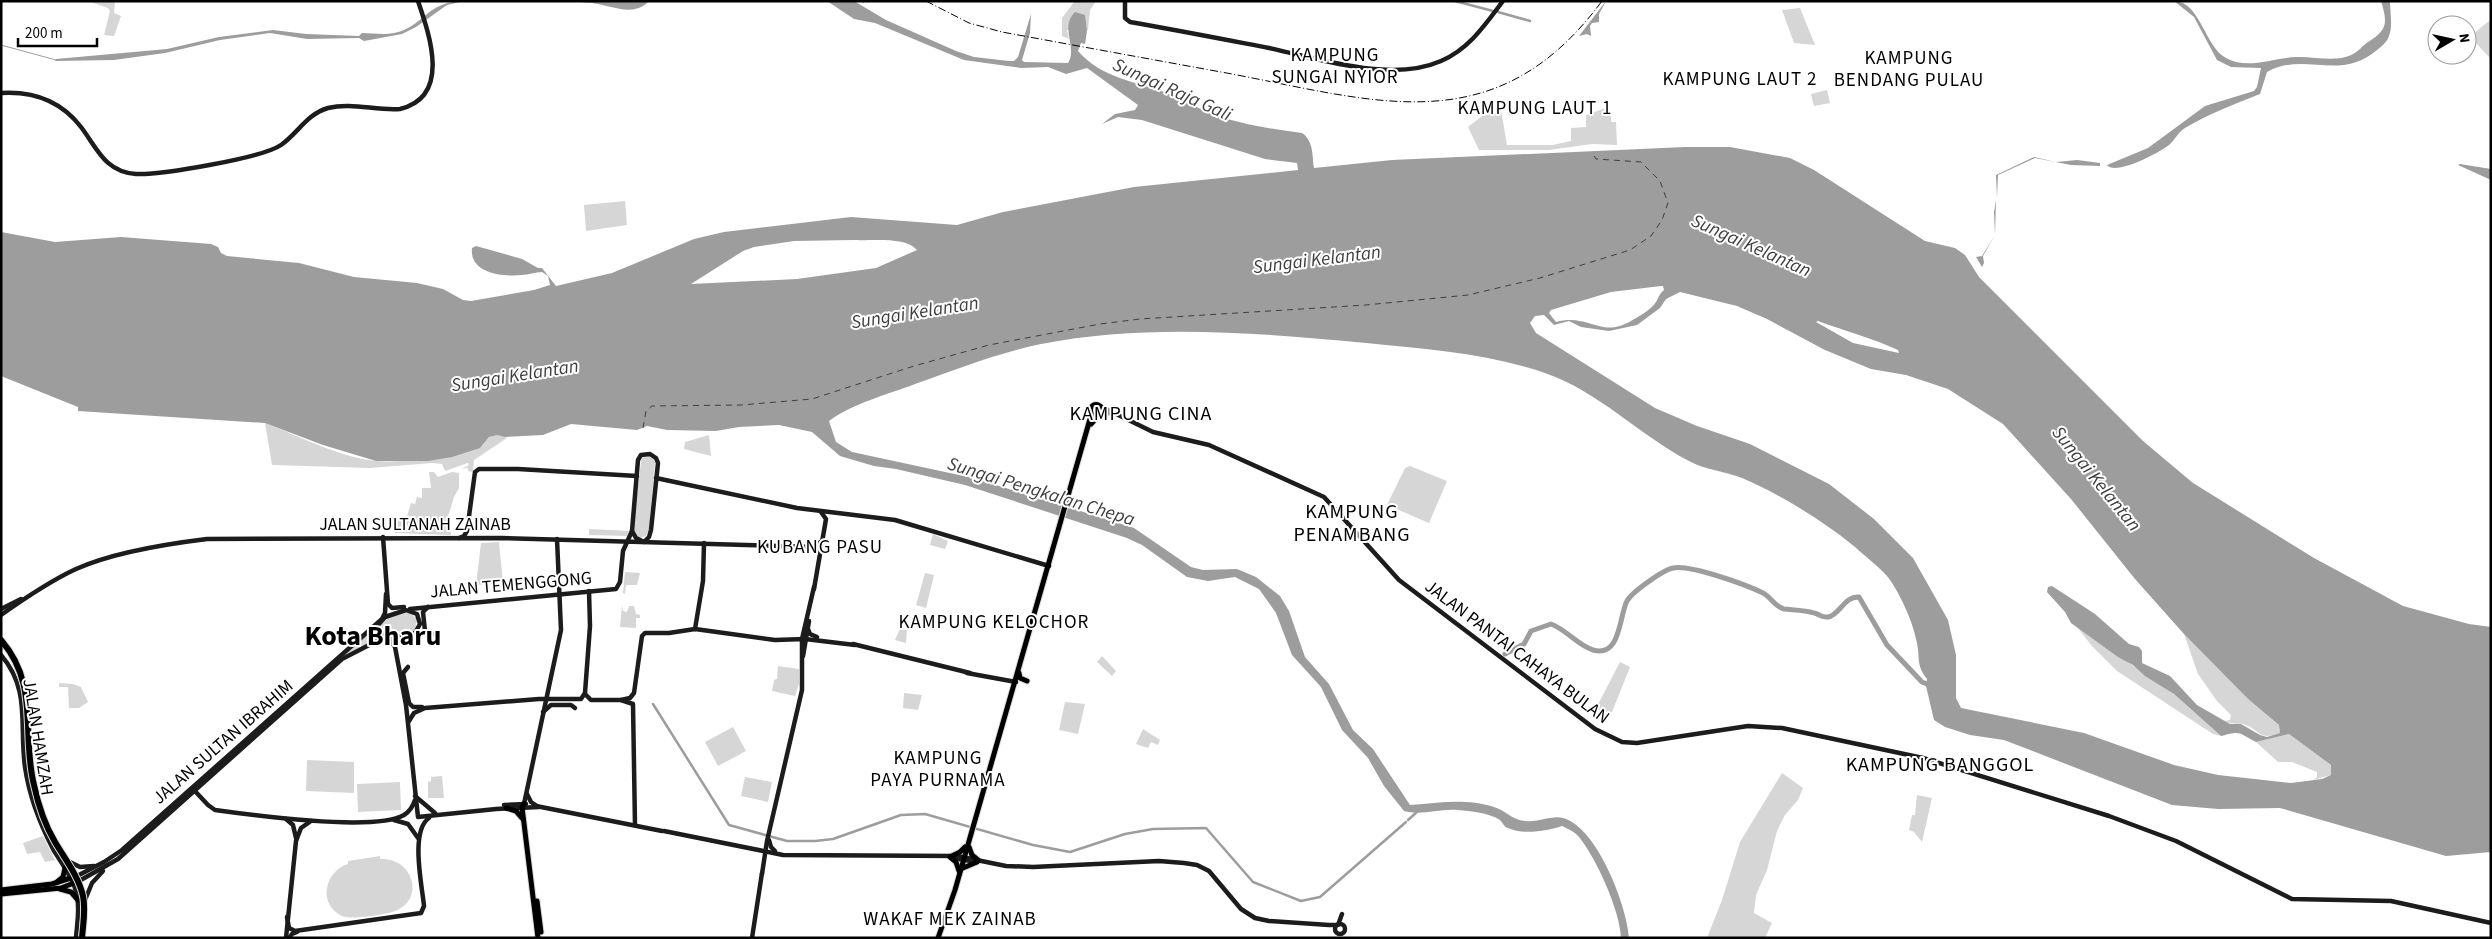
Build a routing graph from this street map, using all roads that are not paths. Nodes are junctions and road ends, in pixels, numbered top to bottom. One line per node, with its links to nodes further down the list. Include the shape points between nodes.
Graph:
1 (418, 1): 4 (main road, via 432,56 434,78 426,94 415,104 392,110 350,106 327,108 311,116 281,145 234,160 143,174 126,172 101,157 68,112 54,103 33,94)
2 (1125, 1): 3 (main road, via 1125,18 1130,22 1340,63 1405,70 1434,64 1455,54 1478,34)
3 (1503, 1)
4 (1, 93)
5 (1100, 406): 6 (main road, via 1094,405); 7 (main road); 8 (main road, JALAN PANTAI CAHAYA BULAN)
6 (1090, 410): 7 (main road, via 1093,415); 9 (main road)
7 (1099, 415): 8 (main road, JALAN PANTAI CAHAYA BULAN, via 1107,412); 9 (main road, via 1092,422)
8 (1119, 416): 113 (main road, JALAN PANTAI CAHAYA BULAN, via 1153,432 1208,446 1324,497 1404,585 1595,729 1617,740 1637,743 1748,726 1782,728 1922,758 2109,816 2176,841 2292,899 2384,900)
9 (1082, 450): 29 (main road)
10 (637, 476): 11 (main road, via 639,457 650,454 658,460); 15 (main road, via 518,469 477,470); 16 (main road)
11 (656, 478): 12 (main road); 24 (main road, via 652,530)
12 (821, 512): 13 (main road); 14 (main road)
13 (836, 513): 14 (main road); 29 (main road, via 895,520)
14 (826, 519): 21 (main road)
15 (467, 531): 18 (main road); 19 (main road, via 469,536)
16 (632, 531): 23 (main road); 24 (main road)
17 (383, 537): 18 (main road, JALAN SULTANAH ZAINAB); 32 (main road); 33 (main road, JALAN SULTANAH ZAINAB, via 224,538 168,544 86,565)
18 (458, 538): 19 (main road, JALAN SULTANAH ZAINAB)
19 (479, 538): 20 (main road, JALAN SULTANAH ZAINAB)
20 (557, 539): 22 (main road, JALAN SULTANAH ZAINAB); 31 (main road)
21 (823, 540): 26 (main road); 28 (main road)
22 (618, 541): 23 (main road, JALAN SULTANAH ZAINAB); 27 (main road)
23 (627, 542): 24 (main road, JALAN SULTANAH ZAINAB); 27 (main road)
24 (644, 542): 25 (main road, JALAN SULTANAH ZAINAB)
25 (704, 543): 26 (main road, JALAN SULTANAH ZAINAB); 43 (main road)
26 (814, 547): 28 (main road)
27 (623, 551): 30 (main road, JALAN TEMENGGONG, via 618,587)
28 (820, 554): 44 (main road)
29 (1049, 566): 60 (main road)
30 (589, 591): 31 (main road, JALAN TEMENGGONG); 64 (main road)
31 (560, 593): 35 (main road, JALAN TEMENGGONG); 63 (main road, via 561,630)
32 (386, 594): 34 (main road); 36 (main road, via 392,608)
33 (27, 597): 37 (main road); 38 (main road)
34 (385, 604): 41 (main road); 46 (main road, via 381,614)
35 (430, 606): 36 (main road, JALAN TEMENGGONG); 45 (main road, via 423,612 425,629)
36 (423, 607): 39 (main road, JALAN TEMENGGONG)
37 (1, 609)
38 (9, 610): 40 (main road); 42 (main road)
39 (406, 610): 41 (main road, JALAN TEMENGGONG); 49 (main road, JALAN SULTAN IBRAHIM, via 415,612 419,617 417,630 409,636)
40 (1, 615)
41 (382, 620): 46 (main road, JALAN SULTAN IBRAHIM); 49 (main road, via 378,625 379,632)
42 (1, 622)
43 (695, 629): 50 (main road); 68 (main road, via 643,634 635,690 630,698)
44 (806, 629): 47 (main road); 51 (main road); 52 (main road)
45 (435, 635)
46 (362, 636): 73 (main road, JALAN SULTAN IBRAHIM)
47 (796, 636): 50 (main road); 51 (main road)
48 (1, 637): 97 (main road, JALAN HAMZAH, via 16,657 26,682 34,780 51,831); 121 (highway, bridge, via 16,661 26,688 28,753 38,801 54,840 81,888 84,906)
49 (389, 638): 72 (main road, via 394,647); 73 (main road, JALAN SULTAN IBRAHIM, via 371,644 338,663)
50 (770, 638): 53 (main road)
51 (804, 638): 52 (main road); 53 (main road); 55 (main road)
52 (815, 639): 55 (main road, via 808,641); 62 (main road, via 855,645)
53 (790, 640): 55 (main road)
54 (1, 647): 121 (highway, bridge, via 13,664 22,686 25,753 35,800 50,840 77,889)
55 (803, 648): 87 (main road, via 803,682)
56 (1, 655): 59 (main road, JALAN HAMZAH)
57 (1, 660): 59 (main road)
58 (408, 667): 69 (main road, via 403,673 409,704)
59 (14, 672): 101 (main road, JALAN HAMZAH, via 22,696 23,747 28,781 42,825)
60 (1018, 672): 61 (main road, via 1020,678); 62 (main road)
61 (1027, 681)
62 (1015, 684): 89 (main road)
63 (548, 687): 66 (main road); 67 (main road, via 550,696)
64 (585, 693): 67 (main road, via 579,700); 68 (main road, via 591,700)
65 (532, 700): 66 (main road); 69 (main road); 71 (main road, via 540,704)
66 (545, 700): 67 (main road); 71 (main road)
67 (561, 700)
68 (621, 700): 85 (main road, via 632,702 634,707)
69 (425, 708): 72 (main road, via 414,713)
70 (574, 708): 71 (main road, via 571,705 551,705)
71 (542, 713): 74 (main road)
72 (408, 723): 75 (main road)
73 (192, 789): 81 (main road, via 210,810); 99 (main road, JALAN SULTAN IBRAHIM, via 122,850); 100 (main road, JALAN SULTAN IBRAHIM)
74 (526, 792): 76 (main road); 77 (main road); 78 (main road, via 529,800)
75 (415, 796): 80 (main road); 80 (main road, via 419,818); 82 (main road, via 408,812)
76 (513, 804): 77 (main road); 80 (main road)
77 (523, 806): 78 (main road); 79 (main road); 84 (main road); 122 (main road)
78 (538, 807): 85 (main road)
79 (506, 808): 80 (main road); 84 (main road, via 516,811)
80 (433, 815): 86 (main road, via 423,824)
81 (282, 818): 83 (main road); 88 (main road, via 293,825)
82 (391, 820): 83 (main road); 86 (main road, via 408,824)
83 (314, 821): 88 (main road, via 303,826)
84 (524, 821): 122 (main road)
85 (635, 825): 90 (main road)
86 (418, 839): 118 (main road, via 424,909 421,913)
87 (768, 840): 91 (main road); 92 (main road); 93 (main road)
88 (296, 841): 112 (main road)
89 (969, 845): 95 (main road); 96 (main road); 98 (main road)
90 (741, 846): 91 (main road); 92 (main road)
91 (757, 848): 92 (main road)
92 (766, 851): 93 (main road); 94 (main road); 123 (main road)
93 (774, 851): 94 (main road)
94 (796, 855): 95 (main road)
95 (949, 856): 96 (main road); 103 (main road, via 958,865)
96 (965, 859): 98 (main road); 102 (main road); 103 (main road)
97 (67, 860): 99 (main road, via 80,867); 104 (main road, JALAN HAMZAH)
98 (978, 861): 102 (main road); 114 (main road, via 1033,868 1159,861 1191,864 1214,874 1241,909 1255,918)
99 (101, 864): 104 (main road, JALAN SULTAN IBRAHIM)
100 (108, 867): 104 (main road, JALAN SULTAN IBRAHIM); 111 (main road, via 92,883)
101 (65, 868): 105 (main road, JALAN HAMZAH); 106 (main road)
102 (964, 868): 108 (main road)
103 (959, 874): 108 (main road)
104 (78, 878): 105 (main road); 111 (main road, JALAN HAMZAH)
105 (72, 881): 106 (main road); 110 (main road, JALAN HAMZAH)
106 (55, 887): 107 (main road); 109 (main road); 110 (main road, via 69,891)
107 (1, 890)
108 (955, 890): 124 (main road)
109 (1, 894)
110 (78, 900): 121 (main road)
111 (85, 903): 121 (main road)
112 (287, 917): 117 (main road, via 289,928); 120 (main road)
113 (2491, 923)
114 (1321, 925): 115 (main road); 119 (main road)
115 (1338, 925): 116 (main road); 116 (main road, via 1342,914); 119 (main road)
116 (1344, 925): 119 (main road, via 1345,932)
117 (295, 931): 118 (main road); 120 (main road)
118 (303, 931): 120 (main road)
119 (1339, 935)
120 (287, 937)
121 (80, 938)
122 (540, 938)
123 (752, 938)
124 (938, 938)

